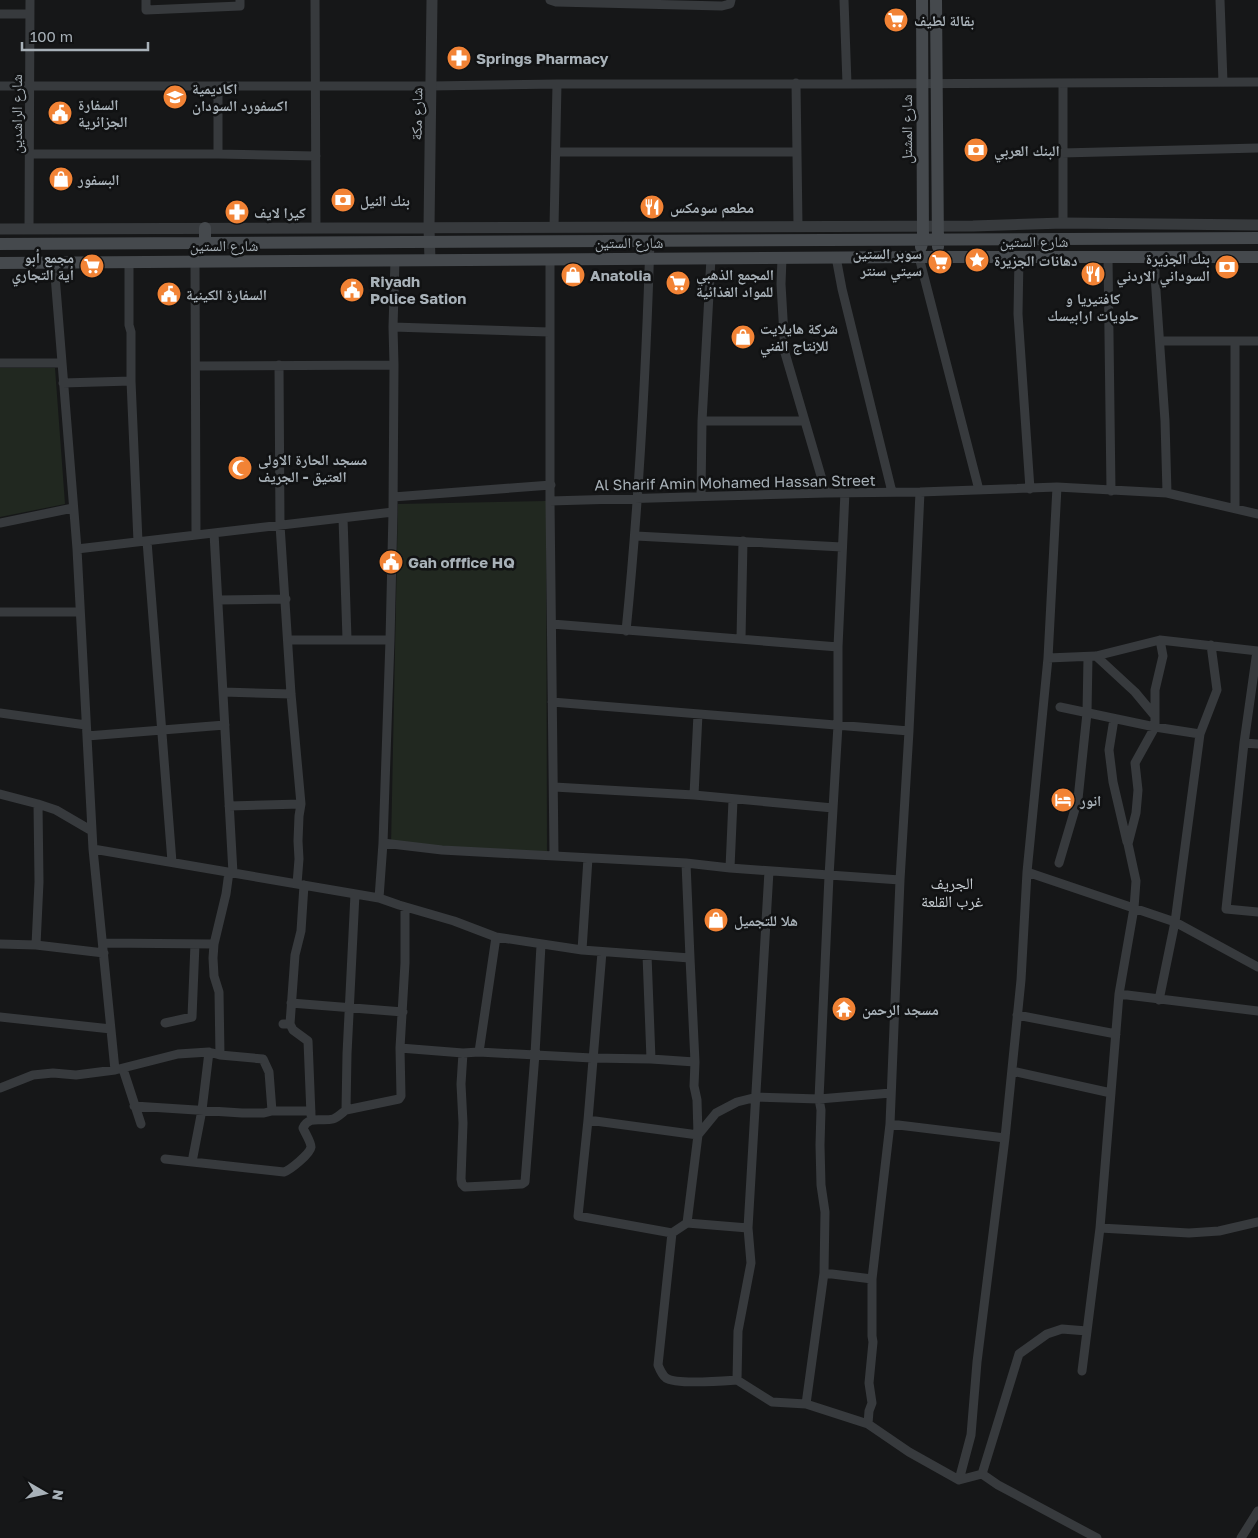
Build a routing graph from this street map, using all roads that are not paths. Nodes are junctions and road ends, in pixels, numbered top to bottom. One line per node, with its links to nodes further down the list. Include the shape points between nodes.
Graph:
1 (30, 0): 13 (street, شارع الراشدين)
2 (146, 0): 3 (street, via 146,10 240,6)
3 (240, 0)
4 (315, 0): 25 (street)
5 (432, 0): 26 (street, شارع مكة)
6 (550, 0): 7 (street, via 722,6 730,4)
7 (731, 0)
8 (844, 0): 20 (street)
9 (922, 0): 17 (main road, شارع المشتل)
10 (936, 0): 14 (main road, شارع المشتل)
11 (1220, 0): 15 (street)
12 (0, 14): 13 (street)
13 (30, 14): 23 (street, شارع الراشدين)
14 (937, 82): 17 (street); 21 (street); 39 (main road, شارع المشتل)
15 (1223, 82): 16 (street); 21 (street)
16 (1258, 82)
17 (922, 83): 20 (street); 38 (main road, شارع المشتل)
18 (557, 84): 19 (street); 26 (street); 28 (street)
19 (796, 84): 20 (street); 29 (street)
20 (847, 84)
21 (1062, 84): 30 (street)
22 (0, 86): 23 (street)
23 (30, 86): 24 (street); 31 (street, شارع الراشدين)
24 (218, 86): 25 (street); 32 (street)
25 (315, 86): 26 (street); 33 (street)
26 (431, 86): 43 (street, شارع مكة)
27 (1258, 148): 30 (street)
28 (556, 152): 29 (street); 40 (street)
29 (796, 152): 37 (street)
30 (1062, 153): 34 (street)
31 (29, 154): 32 (street); 45 (street, شارع الراشدين)
32 (218, 154): 33 (street)
33 (316, 156): 42 (street)
34 (1063, 224): 35 (street); 39 (street)
35 (1157, 224): 36 (street); 46 (main road)
36 (1258, 225)
37 (798, 226): 38 (street); 40 (street)
38 (923, 226): 39 (street); 48 (main road, شارع المشتل)
39 (937, 226): 49 (main road, شارع المشتل)
40 (554, 227): 43 (street)
41 (205, 228): 42 (street); 45 (street); 53 (main road)
42 (316, 228): 43 (street)
43 (429, 228): 52 (street, شارع مكة)
44 (0, 229): 45 (street)
45 (29, 229)
46 (1158, 238): 47 (main road, شارع الستين); 49 (main road, شارع الستين)
47 (1258, 238)
48 (923, 240): 49 (main road, شارع الستين); 51 (main road, شارع الستين); 58 (main road, شارع المشتل)
49 (938, 240): 59 (main road, شارع المشتل)
50 (650, 241): 51 (main road, شارع الستين); 52 (main road, شارع الستين); 63 (street)
51 (678, 241): 64 (main road)
52 (430, 242): 53 (main road, شارع الستين); 69 (street, شارع مكة)
53 (206, 243): 55 (main road, شارع الستين)
54 (0, 244): 55 (main road, شارع الستين)
55 (26, 244): 73 (main road)
56 (1155, 256): 61 (main road, شارع الستين); 62 (main road, شارع الستين); 77 (street)
57 (836, 257): 58 (main road, شارع الستين); 66 (main road, شارع الستين); 95 (street)
58 (919, 257): 59 (main road, شارع الستين); 92 (street)
59 (938, 257): 60 (main road, شارع الستين)
60 (1019, 257): 61 (main road, شارع الستين); 91 (street, via 1018,314)
61 (1108, 257): 93 (street)
62 (1258, 257)
63 (650, 258): 64 (main road, شارع الستين); 67 (main road, شارع الستين); 101 (street)
64 (678, 258): 65 (main road, شارع الستين)
65 (711, 258): 66 (main road, شارع الستين); 87 (street)
66 (782, 258): 88 (street, via 785,353)
67 (550, 259): 69 (main road, شارع الستين); 76 (street)
68 (395, 260): 69 (main road, شارع الستين); 71 (main road, شارع الستين); 75 (street)
69 (430, 260)
70 (129, 262): 71 (main road, شارع الستين); 74 (main road, شارع الستين); 85 (street)
71 (195, 262): 84 (street)
72 (0, 263): 73 (main road, شارع الستين)
73 (26, 263): 74 (main road, شارع الستين)
74 (54, 263): 81 (street)
75 (392, 327): 76 (street); 83 (street)
76 (549, 332): 89 (street)
77 (1160, 341): 78 (street); 98 (street)
78 (1235, 341): 79 (street); 104 (street)
79 (1258, 342)
80 (0, 363): 81 (street)
81 (61, 363): 86 (street)
82 (279, 364): 83 (street); 84 (street); 109 (street)
83 (394, 364): 100 (street)
84 (196, 366): 111 (street)
85 (132, 381): 86 (street); 113 (street)
86 (63, 383): 103 (street)
87 (702, 421): 88 (street); 99 (street)
88 (805, 421): 97 (street)
89 (551, 485): 100 (street); 102 (street)
90 (1057, 487): 91 (street, Al Sharif Amin Mohamed Hassan Street); 93 (street, Al Sharif Amin Mohamed Hassan Street); 132 (street)
91 (1030, 489): 92 (street, Al Sharif Amin Mohamed Hassan Street)
92 (979, 490): 96 (street, Al Sharif Amin Mohamed Hassan Street)
93 (1111, 491): 98 (street, Al Sharif Amin Mohamed Hassan Street)
94 (845, 492): 95 (street, Al Sharif Amin Mohamed Hassan Street); 97 (street, Al Sharif Amin Mohamed Hassan Street); 115 (street)
95 (892, 492): 96 (street, Al Sharif Amin Mohamed Hassan Street)
96 (920, 492): 147 (street)
97 (826, 493): 99 (street, Al Sharif Amin Mohamed Hassan Street)
98 (1167, 493): 104 (street, Al Sharif Amin Mohamed Hassan Street)
99 (701, 496): 101 (street, Al Sharif Amin Mohamed Hassan Street)
100 (393, 497): 105 (street)
101 (638, 498): 102 (street, Al Sharif Amin Mohamed Hassan Street); 112 (street)
102 (550, 501): 121 (street)
103 (73, 508): 108 (street); 116 (street)
104 (1235, 508): 106 (street, Al Sharif Amin Mohamed Hassan Street)
105 (394, 512): 107 (street); 126 (street)
106 (1258, 514)
107 (343, 518): 109 (street); 125 (street)
108 (0, 523)
109 (280, 525): 110 (street); 117 (street)
110 (214, 533): 111 (street); 118 (street)
111 (196, 535): 113 (street)
112 (636, 536): 114 (street); 122 (street)
113 (143, 541): 116 (street); 146 (street)
114 (743, 541): 115 (street); 123 (street)
115 (842, 546): 129 (street)
116 (77, 549): 120 (street)
117 (286, 599): 118 (street); 124 (street)
118 (218, 600): 133 (street)
119 (0, 612): 120 (street)
120 (80, 612): 142 (street)
121 (552, 624): 122 (street); 135 (street)
122 (626, 631): 123 (street)
123 (741, 639): 129 (street)
124 (288, 640): 125 (street); 134 (street)
125 (347, 640): 126 (street)
126 (390, 640): 161 (street)
127 (1160, 640): 128 (street); 131 (street); 140 (street, via 1163,656 1155,690)
128 (1211, 646): 130 (street); 148 (street, via 1217,690)
129 (838, 647): 144 (street)
130 (1258, 651): 150 (street)
131 (1092, 656): 132 (street); 138 (street); 140 (street, via 1135,692)
132 (1048, 658): 171 (street)
133 (223, 692): 134 (street); 143 (street)
134 (291, 694): 157 (street)
135 (552, 702): 139 (street); 152 (street)
136 (1060, 707): 138 (street)
137 (0, 713): 142 (street)
138 (1087, 713): 141 (street); 168 (street, via 1078,799)
139 (698, 714): 144 (street); 154 (street)
140 (1155, 716): 145 (street)
141 (1114, 719): 145 (street); 162 (street, via 1109,750)
142 (86, 725): 149 (street)
143 (225, 725): 146 (street); 158 (street)
144 (838, 725): 147 (street); 159 (street)
145 (1154, 727): 148 (street); 162 (street, via 1135,763 1138,790)
146 (162, 730): 149 (street); 166 (street)
147 (909, 731): 174 (street)
148 (1200, 734): 181 (street)
149 (87, 736): 160 (street)
150 (1244, 743): 151 (street); 180 (street, via 1226,909)
151 (1258, 744)
152 (554, 787): 154 (street); 164 (street)
153 (0, 794): 156 (street)
154 (694, 795): 155 (street)
155 (733, 800): 159 (street); 169 (street)
156 (38, 804): 160 (street, via 56,810); 186 (street)
157 (301, 804): 158 (street); 175 (street, via 298,841)
158 (229, 806): 172 (street)
159 (833, 808): 173 (street)
160 (92, 831): 163 (street)
161 (383, 844): 164 (street); 177 (street)
162 (1128, 844): 179 (street, via 1136,881)
163 (93, 849): 166 (street); 188 (street)
164 (554, 856): 165 (street)
165 (588, 858): 167 (street); 189 (street)
166 (172, 862): 172 (street)
167 (686, 863): 169 (street); 192 (street)
168 (1059, 863)
169 (730, 868): 170 (street)
170 (769, 871): 173 (street); 219 (street)
171 (1027, 872): 179 (street); 200 (street)
172 (231, 873): 175 (street); 185 (street)
173 (829, 876): 174 (street); 220 (street)
174 (900, 880): 218 (street)
175 (300, 884): 176 (street); 196 (street, via 300,931 294,955)
176 (355, 894): 177 (street); 197 (street)
177 (379, 898): 178 (street)
178 (406, 907): 182 (street); 199 (street)
179 (1134, 908): 181 (street); 194 (street)
180 (1258, 912)
181 (1175, 922): 193 (street); 195 (street)
182 (496, 937): 187 (street); 207 (street)
183 (0, 944): 186 (street)
184 (195, 944): 185 (street); 188 (street); 202 (street, via 192,1017)
185 (214, 944): 210 (street)
186 (36, 945): 188 (street)
187 (541, 945): 189 (street); 209 (street)
188 (103, 948): 203 (street)
189 (582, 950): 190 (street)
190 (602, 952): 191 (street); 211 (street)
191 (647, 955): 192 (street); 212 (street)
192 (690, 958): 213 (street)
193 (1258, 967)
194 (1119, 994): 195 (street); 204 (street)
195 (1159, 1000): 198 (street)
196 (291, 1003): 197 (street); 225 (street, via 287,1024 308,1041)
197 (349, 1008): 199 (street); 223 (street)
198 (1258, 1011)
199 (403, 1012): 205 (street)
200 (1018, 1015): 204 (street); 215 (street)
201 (0, 1017): 203 (street)
202 (165, 1022)
203 (111, 1029): 214 (street)
204 (1116, 1034): 217 (street)
205 (400, 1048): 208 (street); 223 (street, via 402,1090 399,1099)
206 (208, 1052): 210 (street); 214 (street, via 178,1054); 222 (street)
207 (479, 1052): 208 (street); 209 (street)
208 (463, 1053): 209 (street, via 461,1179 465,1187 524,1182)
209 (536, 1054): 211 (street)
210 (220, 1055): 224 (street, via 263,1059 269,1072)
211 (592, 1058): 212 (street); 226 (street)
212 (651, 1059): 213 (street)
213 (696, 1062): 229 (street, via 694,1086)
214 (119, 1069): 216 (street, via 32,1076); 221 (street)
215 (1012, 1071): 217 (street); 230 (street)
216 (0, 1088)
217 (1111, 1093): 236 (street)
218 (891, 1094): 220 (street); 228 (street)
219 (757, 1097): 220 (street); 229 (street, via 728,1106 716,1114); 235 (street)
220 (819, 1099): 238 (street, via 821,1185 825,1212)
221 (134, 1106): 222 (street); 227 (street)
222 (202, 1110): 224 (street); 232 (street)
223 (346, 1110): 225 (street, via 334,1119)
224 (272, 1111): 225 (street)
225 (311, 1116): 232 (street, via 303,1128 310,1151 284,1172)
226 (588, 1120): 229 (street); 237 (street, via 578,1216)
227 (140, 1124)
228 (890, 1124): 230 (street); 239 (street)
229 (698, 1135): 234 (street)
230 (1006, 1138): 246 (street, via 977,1362 972,1436)
231 (166, 1159): 232 (street)
232 (192, 1162)
233 (1258, 1222): 236 (street, via 1219,1232)
234 (687, 1223): 235 (street); 237 (street)
235 (748, 1228): 242 (street, via 751,1263 738,1331)
236 (1100, 1228): 240 (street)
237 (672, 1233): 242 (street, via 658,1365 668,1380)
238 (824, 1273): 239 (street); 243 (street)
239 (872, 1279): 244 (street, via 873,1342 869,1383 872,1403)
240 (1087, 1331): 241 (street); 245 (street, via 1062,1329 1047,1334 1019,1354)
241 (1082, 1371)
242 (736, 1380): 243 (street, via 772,1402)
243 (806, 1404): 244 (street)
244 (868, 1424): 246 (street)
245 (982, 1474): 246 (street); 248 (street)
246 (959, 1480)
247 (1258, 1511): 249 (street)
248 (1097, 1538)
249 (1242, 1538)

